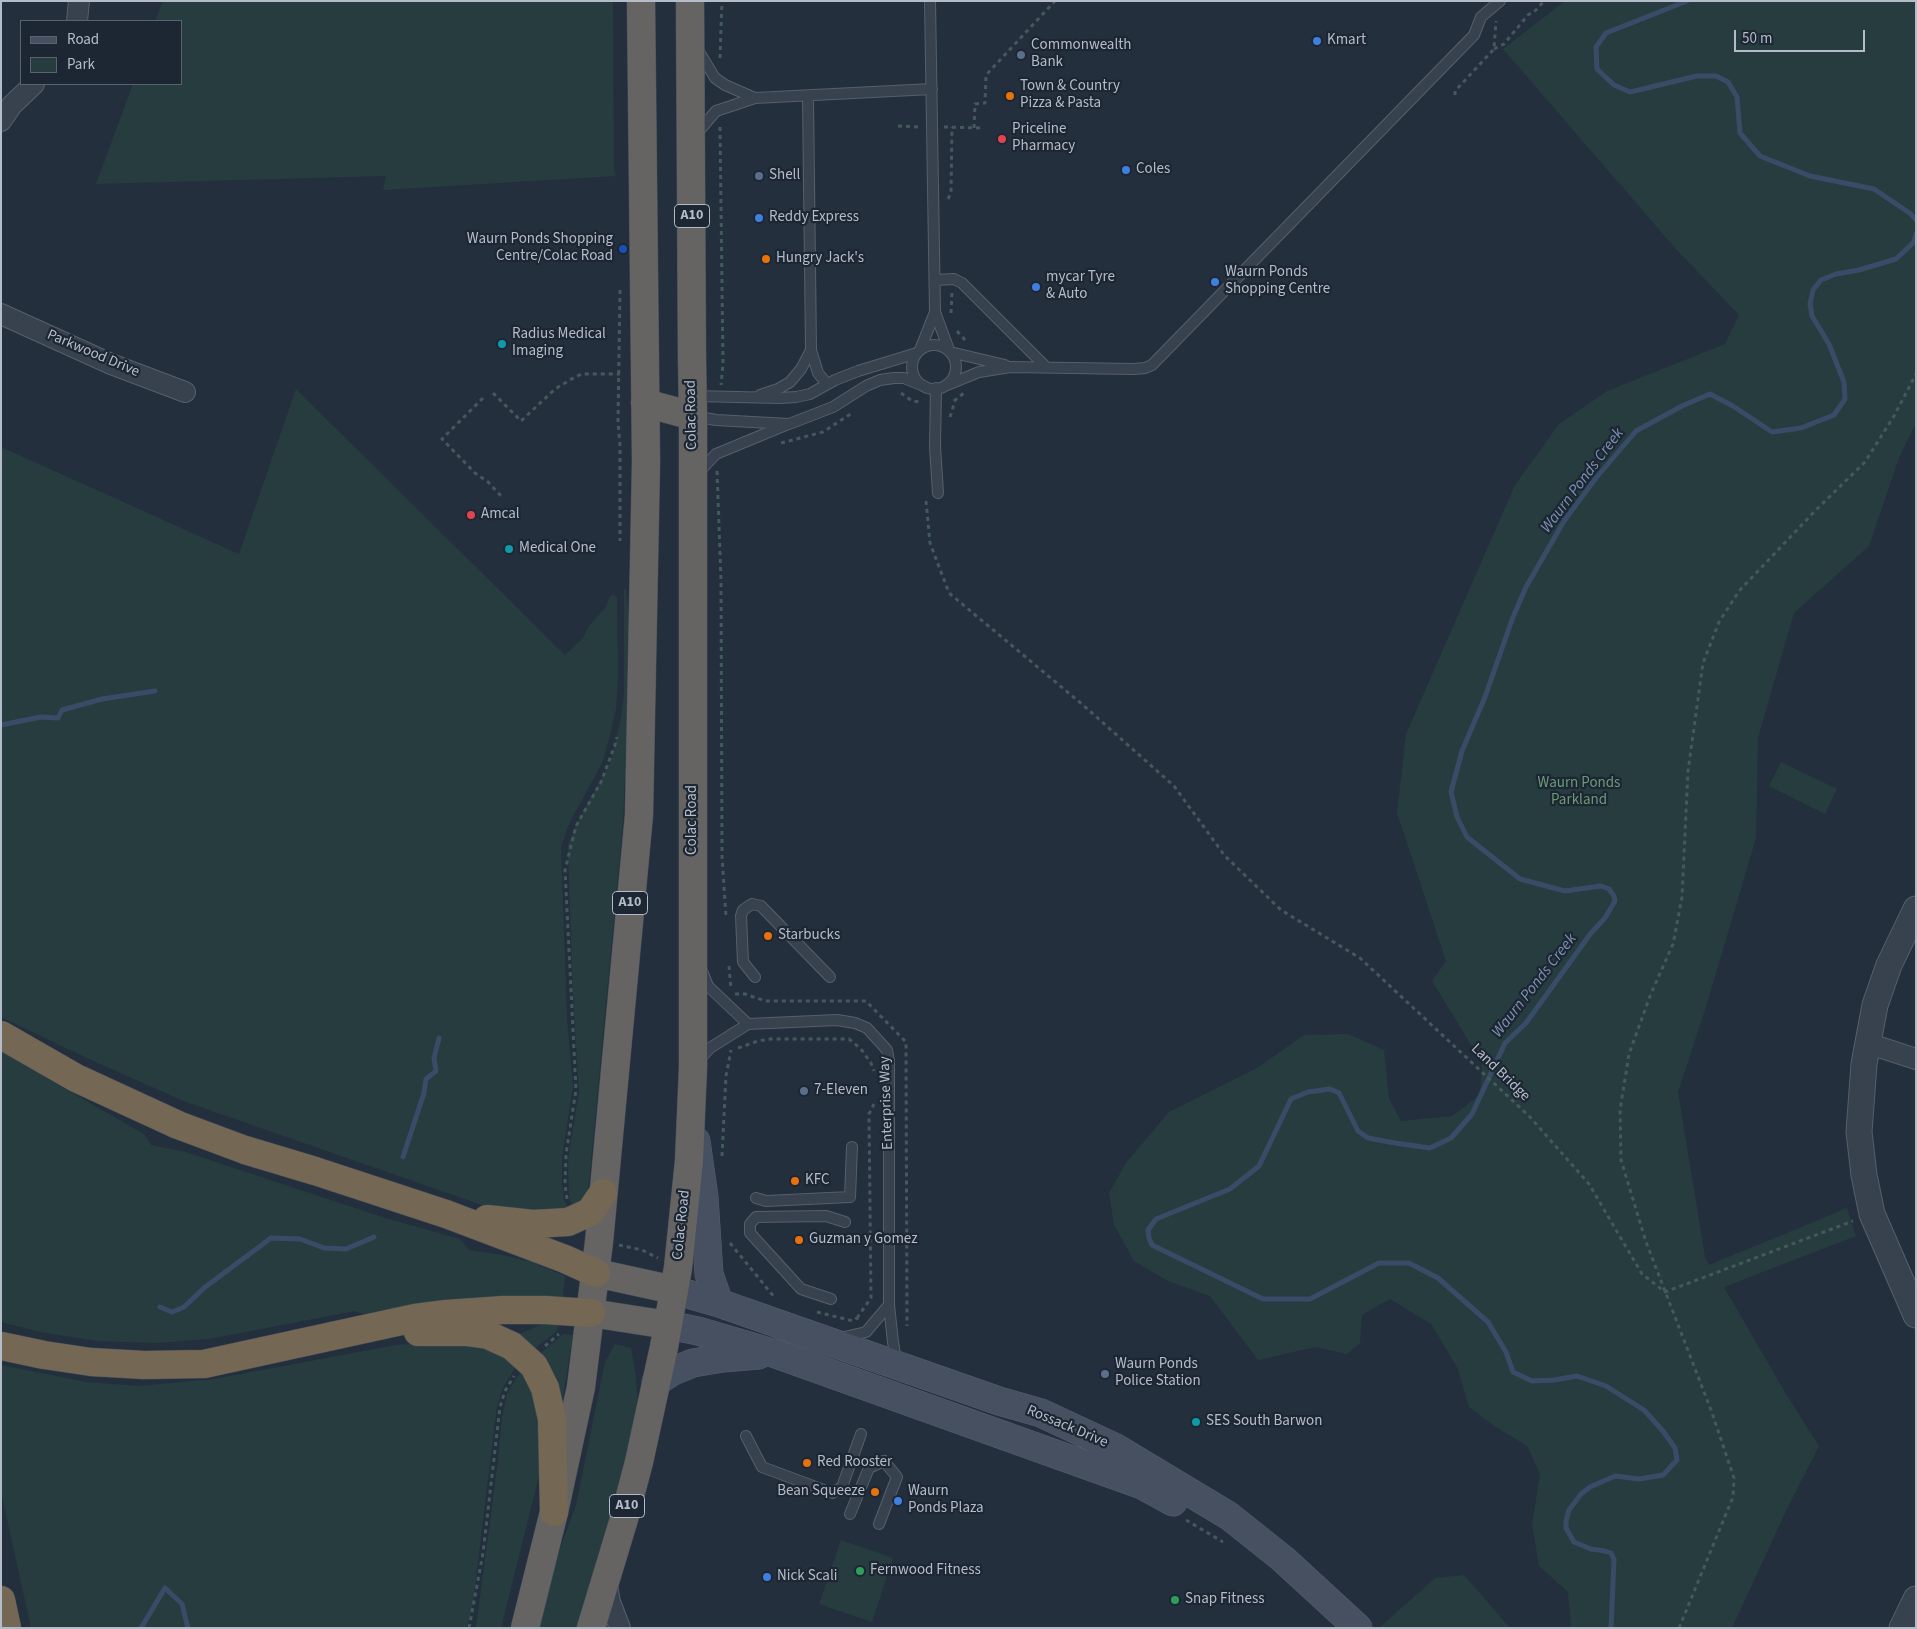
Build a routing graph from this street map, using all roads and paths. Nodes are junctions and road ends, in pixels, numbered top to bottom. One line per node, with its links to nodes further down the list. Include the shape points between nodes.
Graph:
1 (80, 1): 10 (street)
2 (641, 1): 44 (highway, A10)
3 (690, 1): 11 (highway, Colac Road / A10)
4 (722, 1): 13 (path)
5 (930, 1): 15 (lane)
6 (1500, 1): 9 (lane)
7 (1544, 1): 12 (path, via 1504,44)
8 (1053, 2): 22 (path, via 986,75 985,103 975,104 974,128)
9 (1490, 8): 12 (path, via 1496,19); 33 (lane, via 1481,17 1474,35 1156,362 1134,369)
10 (77, 20)
11 (690, 37): 13 (lane); 23 (highway, Colac Road / A10)
12 (1494, 49): 16 (path, via 1455,91)
13 (716, 78): 18 (lane)
14 (33, 85): 20 (street)
15 (932, 89): 17 (lane); 25 (lane)
16 (1455, 95)
17 (808, 97): 18 (lane); 29 (lane)
18 (755, 98): 19 (lane)
19 (716, 111): 23 (lane); 41 (path, via 720,120 723,364)
20 (1, 121)
21 (952, 127): 24 (path)
22 (981, 128)
23 (692, 141): 45 (highway, Colac Road / A10)
24 (951, 193)
25 (936, 280): 27 (lane); 33 (lane, via 954,279 962,283)
26 (620, 288): 34 (path)
27 (936, 312): 30 (lane); 31 (lane)
28 (1, 314): 39 (street, Parkwood Drive, via 111,364)
29 (811, 350): 36 (lane, via 818,373); 42 (lane, via 790,382 778,389)
30 (950, 351): 31 (lane, via 935,344); 32 (lane); 38 (lane, via 956,370 954,377)
31 (919, 352): 36 (lane); 37 (lane, via 913,360 912,369)
32 (1010, 367): 33 (lane); 38 (lane, via 974,373)
33 (1046, 368)
34 (620, 374): 40 (path, via 578,375 555,389 521,421); 51 (path)
35 (1916, 374): 79 (path, via 1865,462 1739,592 1719,622 1703,663 1688,771 1682,897 1673,944 1629,1054 1620,1110 1621,1160)
36 (827, 384): 42 (lane, via 810,394 796,397)
37 (924, 386): 38 (lane); 46 (lane, via 904,378 880,380 833,407)
38 (941, 387): 48 (lane, via 935,447)
39 (185, 392)
40 (493, 393)
41 (720, 395): 42 (lane); 45 (lane)
42 (751, 396)
43 (483, 398): 50 (path, via 442,439)
44 (645, 403): 45 (highway); 70 (highway, A10, via 639,815)
45 (693, 406): 46 (lane, via 716,420); 47 (highway, Colac Road / A10)
46 (789, 424): 47 (lane, via 716,454 707,463)
47 (705, 476): 54 (path, via 721,580 722,856); 55 (highway, Colac Road / A10)
48 (937, 480): 49 (lane); 79 (path, Land Bridge, via 926,495 930,543 949,593 1174,786 1224,856 1281,910 1360,958 1530,1117 1589,1184 1642,1274)
49 (938, 493)
50 (503, 498)
51 (620, 545)
52 (618, 730): 73 (path, via 616,745 601,782 576,826 565,870 576,1090 566,1154 565,1185)
53 (1916, 909): 63 (street, via 1889,965 1875,1005)
54 (726, 925)
55 (693, 948): 59 (lane, via 708,986); 66 (highway, Colac Road / A10)
56 (729, 965): 59 (path)
57 (755, 977): 58 (lane, via 743,962 741,916 743,910 752,904 761,906)
58 (830, 977)
59 (732, 1009): 60 (lane)
60 (748, 1024): 62 (lane, Enterprise Way); 83 (lane, Enterprise Way, via 837,1020 855,1023 867,1028 887,1050)
61 (1, 1034): 72 (highway, via 76,1078 178,1124 246,1150)
62 (732, 1034): 66 (lane, Enterprise Way, via 710,1048); 69 (path, via 726,1076)
63 (1867, 1043): 65 (street); 87 (street, via 1860,1089 1859,1132 1864,1175 1872,1214)
64 (907, 1054): 90 (path, via 906,1334)
65 (1916, 1059)
66 (693, 1067): 67 (highway, Colac Road / A10)
67 (691, 1114): 78 (highway, Colac Road / A10, via 685,1205); 81 (main road, via 704,1197 709,1274)
68 (852, 1147): 71 (lane, via 850,1197 766,1201)
69 (722, 1165)
70 (603, 1193): 73 (highway, via 593,1209); 77 (highway, A10)
71 (756, 1198)
72 (446, 1214): 73 (highway, via 533,1224); 77 (highway)
73 (575, 1220)
74 (1854, 1221): 79 (path)
75 (845, 1222): 80 (lane, via 826,1216 756,1217 750,1224 750,1233 801,1289)
76 (728, 1241): 82 (path)
77 (596, 1273): 78 (highway); 86 (highway, A10)
78 (674, 1290): 81 (main road, Rossack Drive); 89 (highway, Colac Road / A10)
79 (1665, 1292): 116 (path, via 1734,1478 1730,1506)
80 (831, 1299)
81 (719, 1303): 92 (main road, Rossack Drive)
82 (779, 1303)
83 (888, 1305): 88 (lane); 90 (lane, Enterprise Way)
84 (564, 1311): 86 (highway); 91 (highway, via 471,1311 415,1318); 95 (path, via 561,1332)
85 (812, 1311): 88 (path)
86 (591, 1313): 89 (highway); 102 (highway, A10, via 581,1387)
87 (1916, 1315)
88 (873, 1323): 92 (lane, via 866,1332)
89 (668, 1325): 94 (main road, Rossack Drive); 97 (highway, Colac Road / A10)
90 (892, 1329): 96 (lane, Enterprise Way, via 896,1355)
91 (357, 1331): 93 (highway, via 204,1364 92,1362); 95 (highway, via 480,1334 507,1343)
92 (828, 1342): 96 (main road, Rossack Drive)
93 (1, 1346)
94 (776, 1354): 97 (main road, via 699,1361 677,1368); 99 (main road, Rossack Drive)
95 (528, 1360): 102 (highway, via 545,1388 552,1419); 110 (path, via 508,1386 500,1408 483,1553)
96 (904, 1369): 98 (main road, Rossack Drive)
97 (656, 1382): 106 (highway, Colac Road / A10, via 639,1462)
98 (978, 1394): 99 (main road); 105 (main road, Rossack Drive, via 1041,1413 1116,1448 1229,1516)
99 (969, 1422): 105 (main road, Rossack Drive, via 1142,1485)
100 (861, 1434): 101 (lane, via 842,1487 832,1493 762,1466)
101 (746, 1436)
102 (554, 1512): 111 (highway, A10)
103 (850, 1514): 104 (lane, via 869,1468 884,1461 897,1476)
104 (879, 1524)
105 (1254, 1544): 114 (main road, Rossack Drive); 115 (main road, Rossack Drive, via 1283,1559)
106 (606, 1578): 112 (highway, Colac Road / A10); 113 (street, via 610,1602)
107 (1916, 1599): 117 (street)
108 (1, 1600): 109 (highway)
109 (7, 1628)
110 (469, 1628)
111 (525, 1628)
112 (591, 1628)
113 (620, 1628)
114 (1346, 1628)
115 (1358, 1628)
116 (1679, 1628)
117 (1902, 1628)

